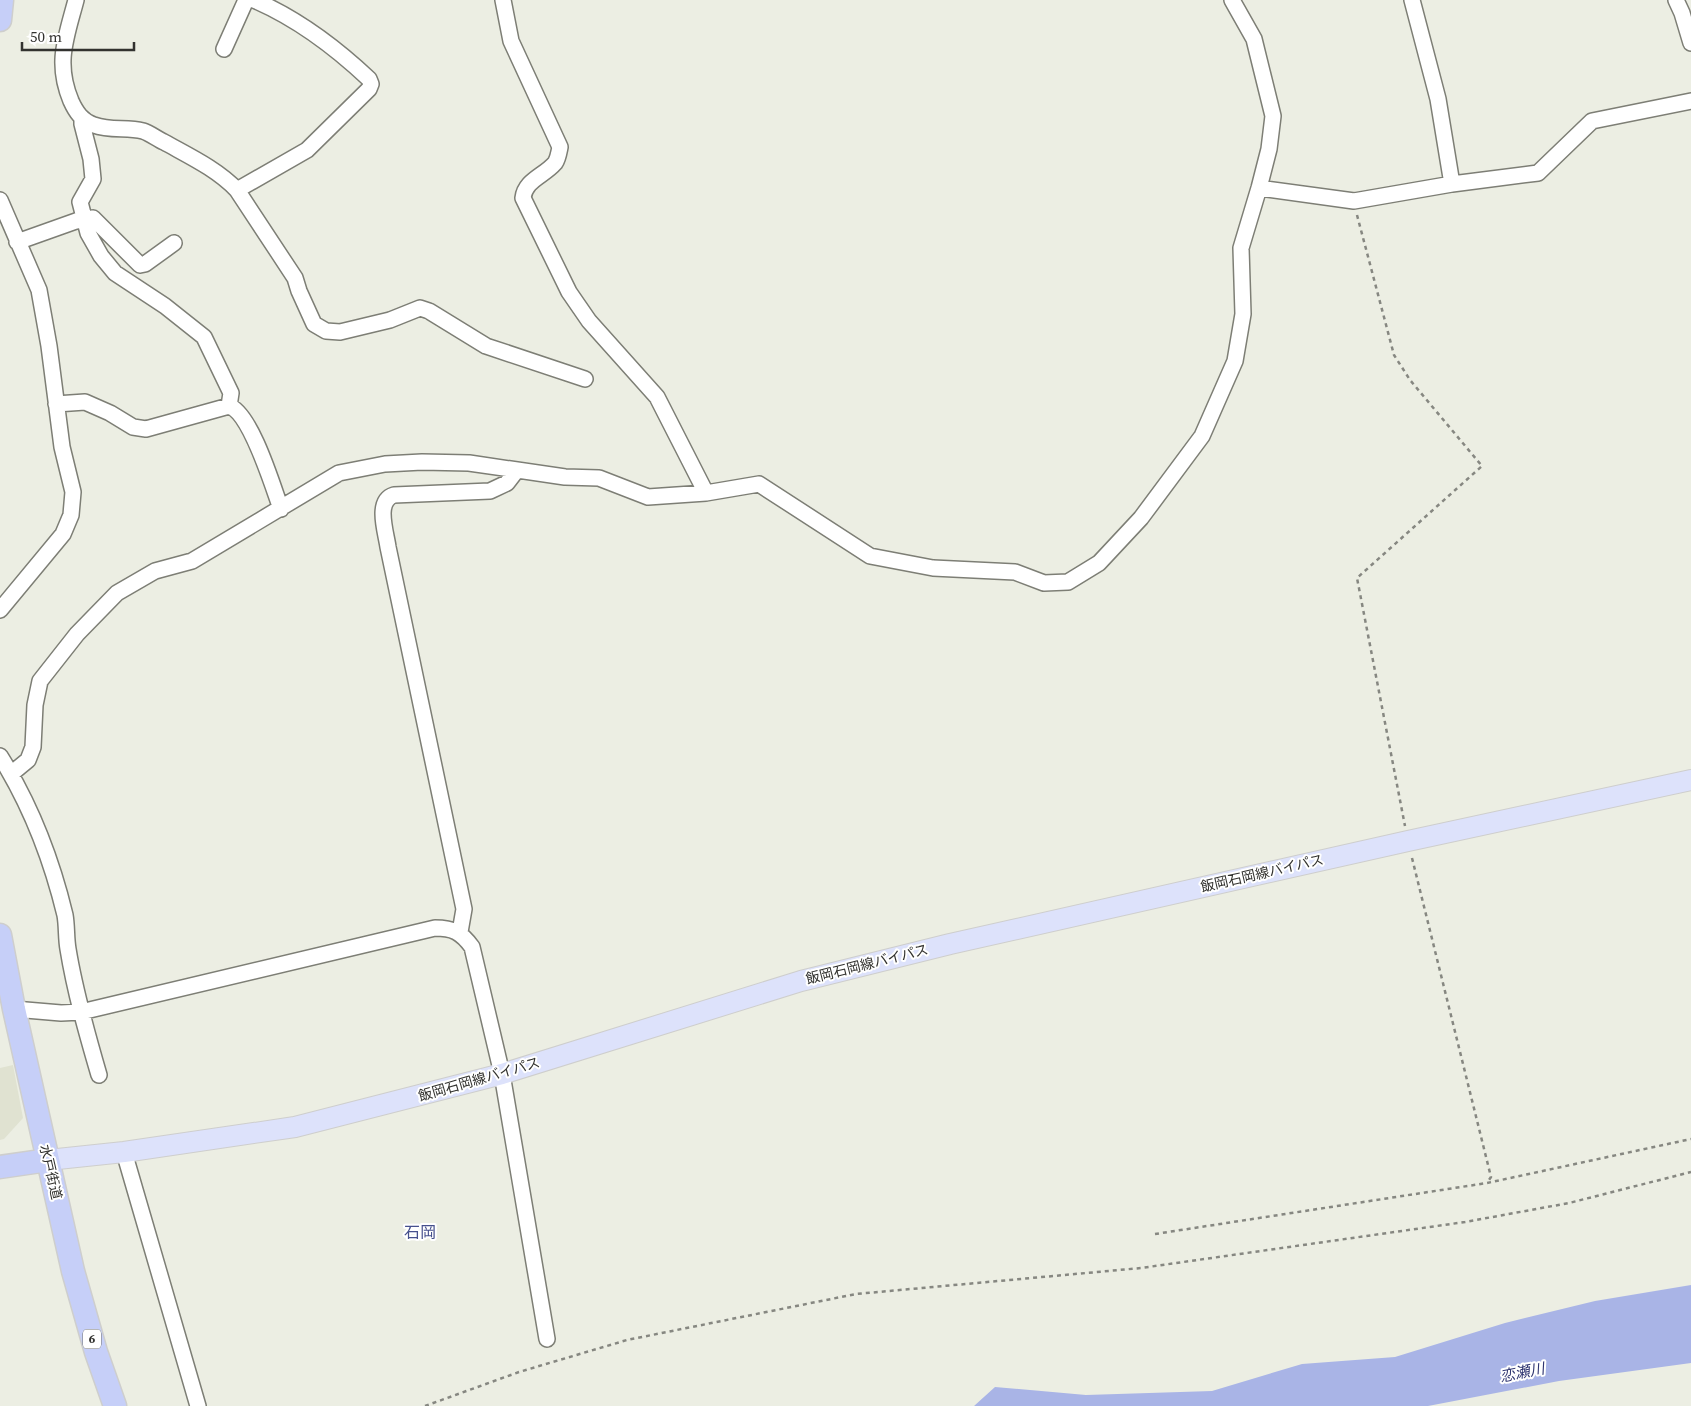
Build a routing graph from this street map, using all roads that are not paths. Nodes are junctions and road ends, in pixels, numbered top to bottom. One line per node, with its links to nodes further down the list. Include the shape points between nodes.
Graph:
1 (2, 0): 9 (highway)
2 (76, 0): 13 (street, via 62,72 75,110)
3 (246, 0): 11 (street)
4 (254, 0): 16 (street, via 330,45 371,84 307,150)
5 (503, 0): 25 (street, via 511,41 560,147 557,162 528,184 522,198 569,292 596,328 657,396)
6 (1232, 0): 15 (street, via 1254,39 1273,116)
7 (1412, 0): 14 (street, via 1438,99)
8 (1676, 0): 10 (street)
9 (0, 20)
10 (1691, 42)
11 (224, 49)
12 (1691, 101): 14 (street, via 1592,121 1538,173)
13 (82, 118): 16 (street, via 100,127 143,131 198,160); 18 (street, via 92,179 81,198)
14 (1452, 184): 15 (street, via 1354,201)
15 (1259, 188): 25 (street, via 1241,248 1243,314 1235,360 1202,436 1142,518 1099,563 1068,582 1044,584 1015,572 933,568 870,556 759,484)
16 (238, 190): 21 (street, via 295,278 310,317 321,328 340,332 390,320 420,308 486,346)
17 (0, 200): 19 (street)
18 (83, 219): 19 (street); 20 (street, via 93,218 140,265); 23 (street, via 101,256 115,272 204,337 231,393)
19 (17, 242): 22 (street, via 39,290)
20 (174, 243)
21 (585, 379)
22 (56, 404): 23 (street, via 85,402 133,427 146,429); 27 (street, via 73,492 70,515 62,534)
23 (229, 406): 26 (street, via 238,411 250,430)
24 (517, 470): 25 (street, via 599,478 648,498); 26 (street, via 469,463 422,462 369,467 339,474); 31 (street, via 506,483 490,491 394,495 388,497 384,504 388,547 464,909)
25 (706, 493)
26 (281, 509): 29 (street, via 192,561 156,571 117,593 40,681 33,746 28,760)
27 (0, 610)
28 (0, 756): 29 (street)
29 (11, 774): 34 (street, via 54,876 65,917 67,947)
30 (1691, 780): 35 (main road, 飯岡石岡線バイパス, via 1408,840 950,944 801,981)
31 (460, 932): 34 (street, via 435,928); 35 (street, via 472,947)
32 (0, 935): 33 (highway, 水戸街道 / 6)
33 (14, 1008): 34 (street); 38 (highway, 水戸街道 / 6)
34 (80, 1012): 36 (street)
35 (502, 1074): 37 (main road, 飯岡石岡線バイパス, via 296,1127); 40 (street)
36 (99, 1076)
37 (124, 1152): 38 (main road, 飯岡石岡線バイパス); 42 (street)
38 (48, 1160): 39 (highway); 41 (highway, 水戸街道 / 6, via 73,1271)
39 (0, 1167)
40 (547, 1339)
41 (115, 1406)
42 (198, 1406)

